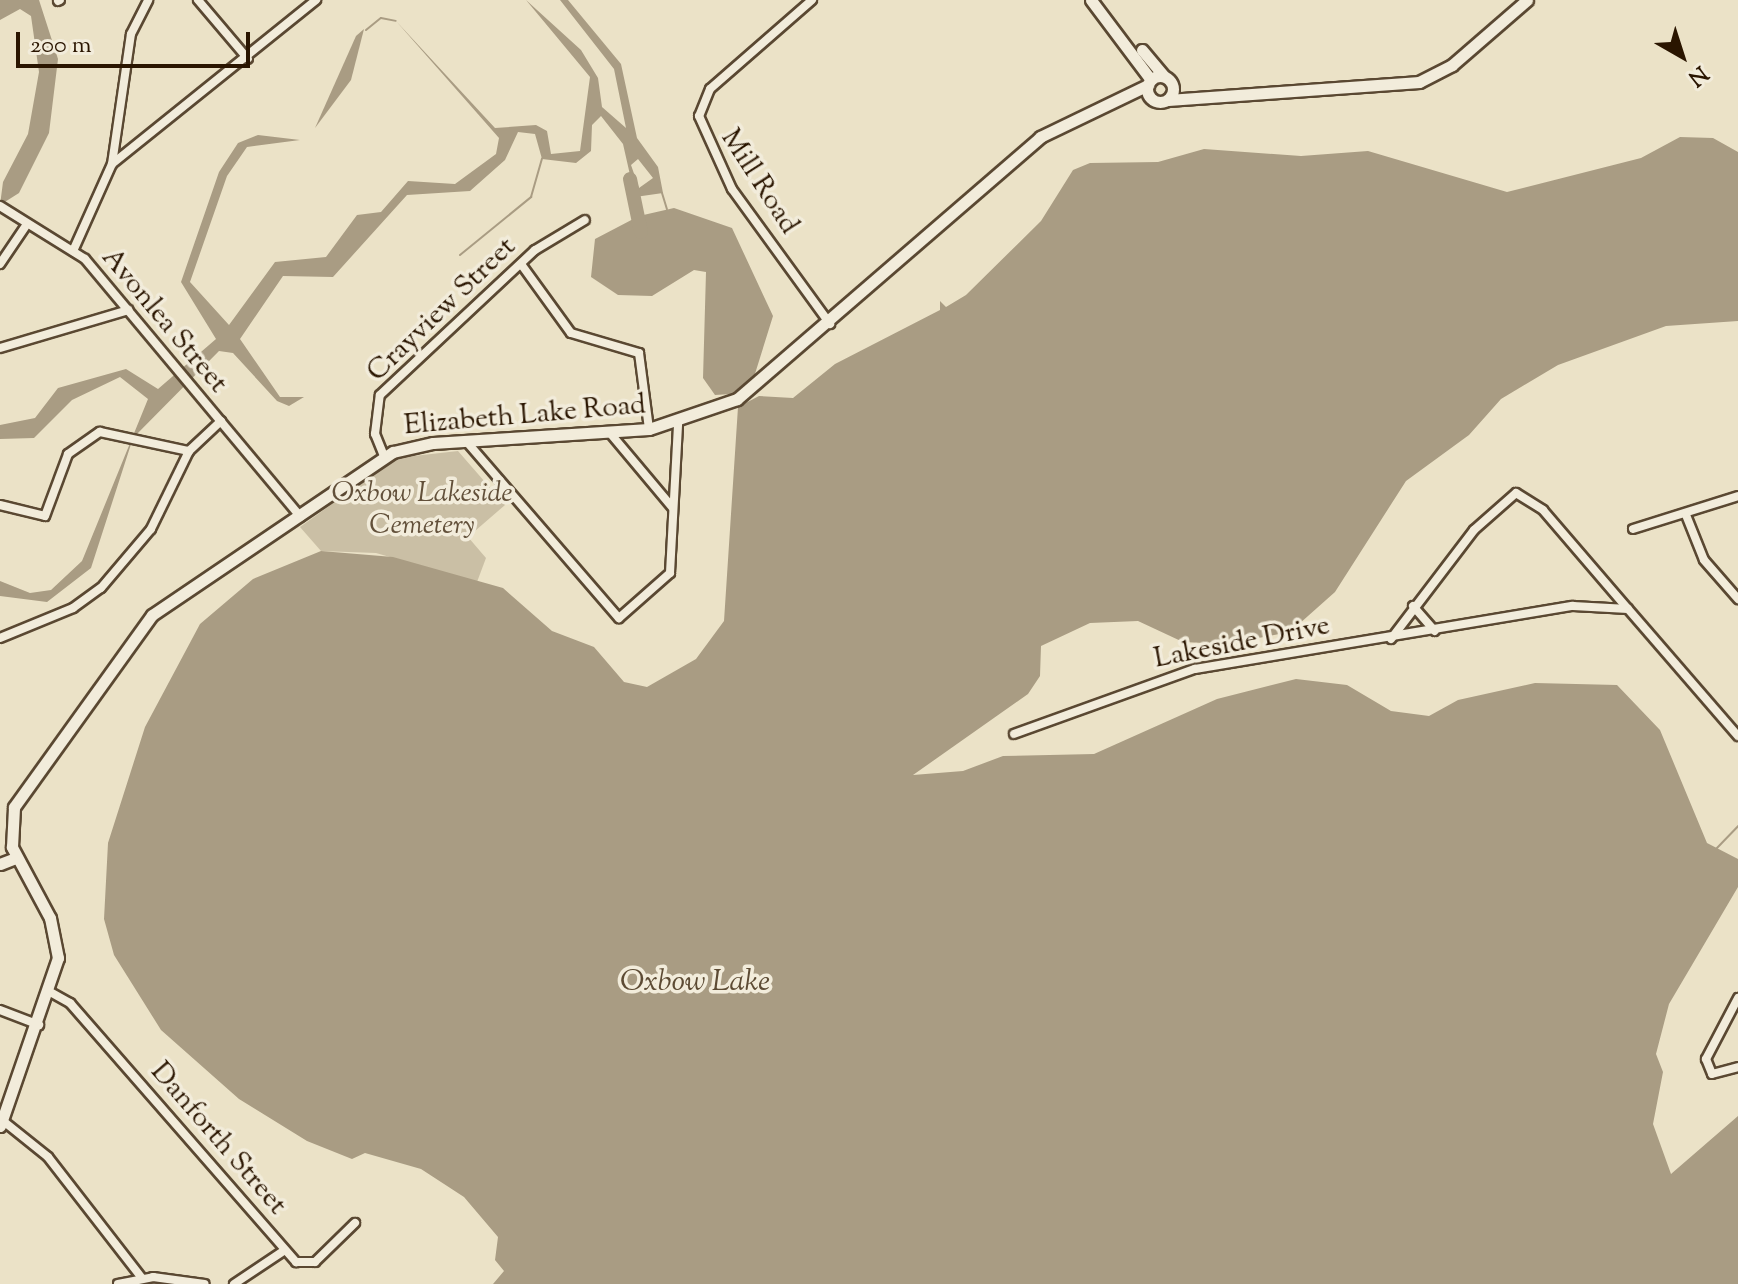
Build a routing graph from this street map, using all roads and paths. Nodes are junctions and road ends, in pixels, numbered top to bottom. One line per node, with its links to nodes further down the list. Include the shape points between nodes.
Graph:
1 (148, 0): 16 (street, Avonlea Street, via 131,34)
2 (198, 0): 8 (street)
3 (316, 0): 8 (street)
4 (812, 0): 24 (street, Mill Road, via 710,89 699,116 732,189)
5 (1091, 0): 7 (street)
6 (1527, 0): 13 (street, via 1426,80 1243,97)
7 (1112, 24): 9 (street); 10 (street)
8 (248, 59): 16 (street)
9 (1142, 62): 11 (street); 12 (street)
10 (1165, 77): 11 (street, Elizabeth Lake Road); 13 (street)
11 (1149, 83): 12 (street, Elizabeth Lake Road); 14 (street)
12 (1135, 93): 15 (street, Elizabeth Lake Road)
13 (1171, 95): 14 (street, Elizabeth Lake Road)
14 (1152, 99): 15 (street, Elizabeth Lake Road)
15 (1085, 111): 24 (street, Elizabeth Lake Road, via 1034,142)
16 (112, 164): 20 (street, Avonlea Street)
17 (2, 207): 19 (street)
18 (585, 220): 22 (street, Crayview Street)
19 (25, 227): 20 (street); 21 (street)
20 (73, 251): 23 (street, Avonlea Street)
21 (0, 264)
22 (521, 264): 28 (street, via 571,333 639,353); 32 (street, Crayview Street, via 380,395 375,434)
23 (128, 310): 25 (street); 26 (street, Avonlea Street)
24 (830, 325): 27 (street, Elizabeth Lake Road, via 751,391)
25 (0, 348)
26 (221, 421): 31 (street); 37 (street, Avonlea Street)
27 (678, 423): 28 (street, Elizabeth Lake Road); 35 (street)
28 (649, 429): 29 (street, Elizabeth Lake Road)
29 (610, 433): 30 (street, Elizabeth Lake Road); 35 (street)
30 (466, 441): 32 (street, Elizabeth Lake Road); 35 (street, via 619,618 668,577)
31 (189, 451): 34 (street, via 100,432 68,454 45,516); 43 (street, via 151,529 101,588 58,616)
32 (384, 456): 37 (street, Elizabeth Lake Road)
33 (1738, 496): 36 (street)
34 (0, 505)
35 (672, 507)
36 (1686, 515): 38 (street); 39 (street, via 1704,560)
37 (301, 518): 47 (street, Elizabeth Lake Road, via 190,585 129,640 19,795 11,832)
38 (1633, 529)
39 (1738, 599)
40 (1413, 606): 41 (street, via 1474,530 1516,493 1543,510); 42 (street); 44 (street)
41 (1628, 609): 42 (street, Lakeside Drive, via 1552,607); 46 (street)
42 (1435, 631): 44 (street, Lakeside Drive)
43 (0, 638)
44 (1391, 639): 45 (street, Lakeside Drive, via 1195,669)
45 (1014, 734)
46 (1738, 736)
47 (16, 858): 48 (street); 49 (street, Elizabeth Lake Road, via 56,935)
48 (0, 864)
49 (52, 993): 52 (street, Elizabeth Lake Road); 56 (street, Danforth Street, via 70,1003)
50 (1738, 998): 53 (street, via 1706,1059 1712,1074)
51 (0, 1010): 52 (street)
52 (39, 1026): 54 (street, Elizabeth Lake Road)
53 (1738, 1067)
54 (1, 1123): 57 (street, via 48,1157)
55 (355, 1223): 56 (street, Danforth Street, via 307,1266)
56 (285, 1250): 60 (street)
57 (141, 1277): 58 (street); 59 (street)
58 (118, 1284)
59 (205, 1284)
60 (234, 1284)

